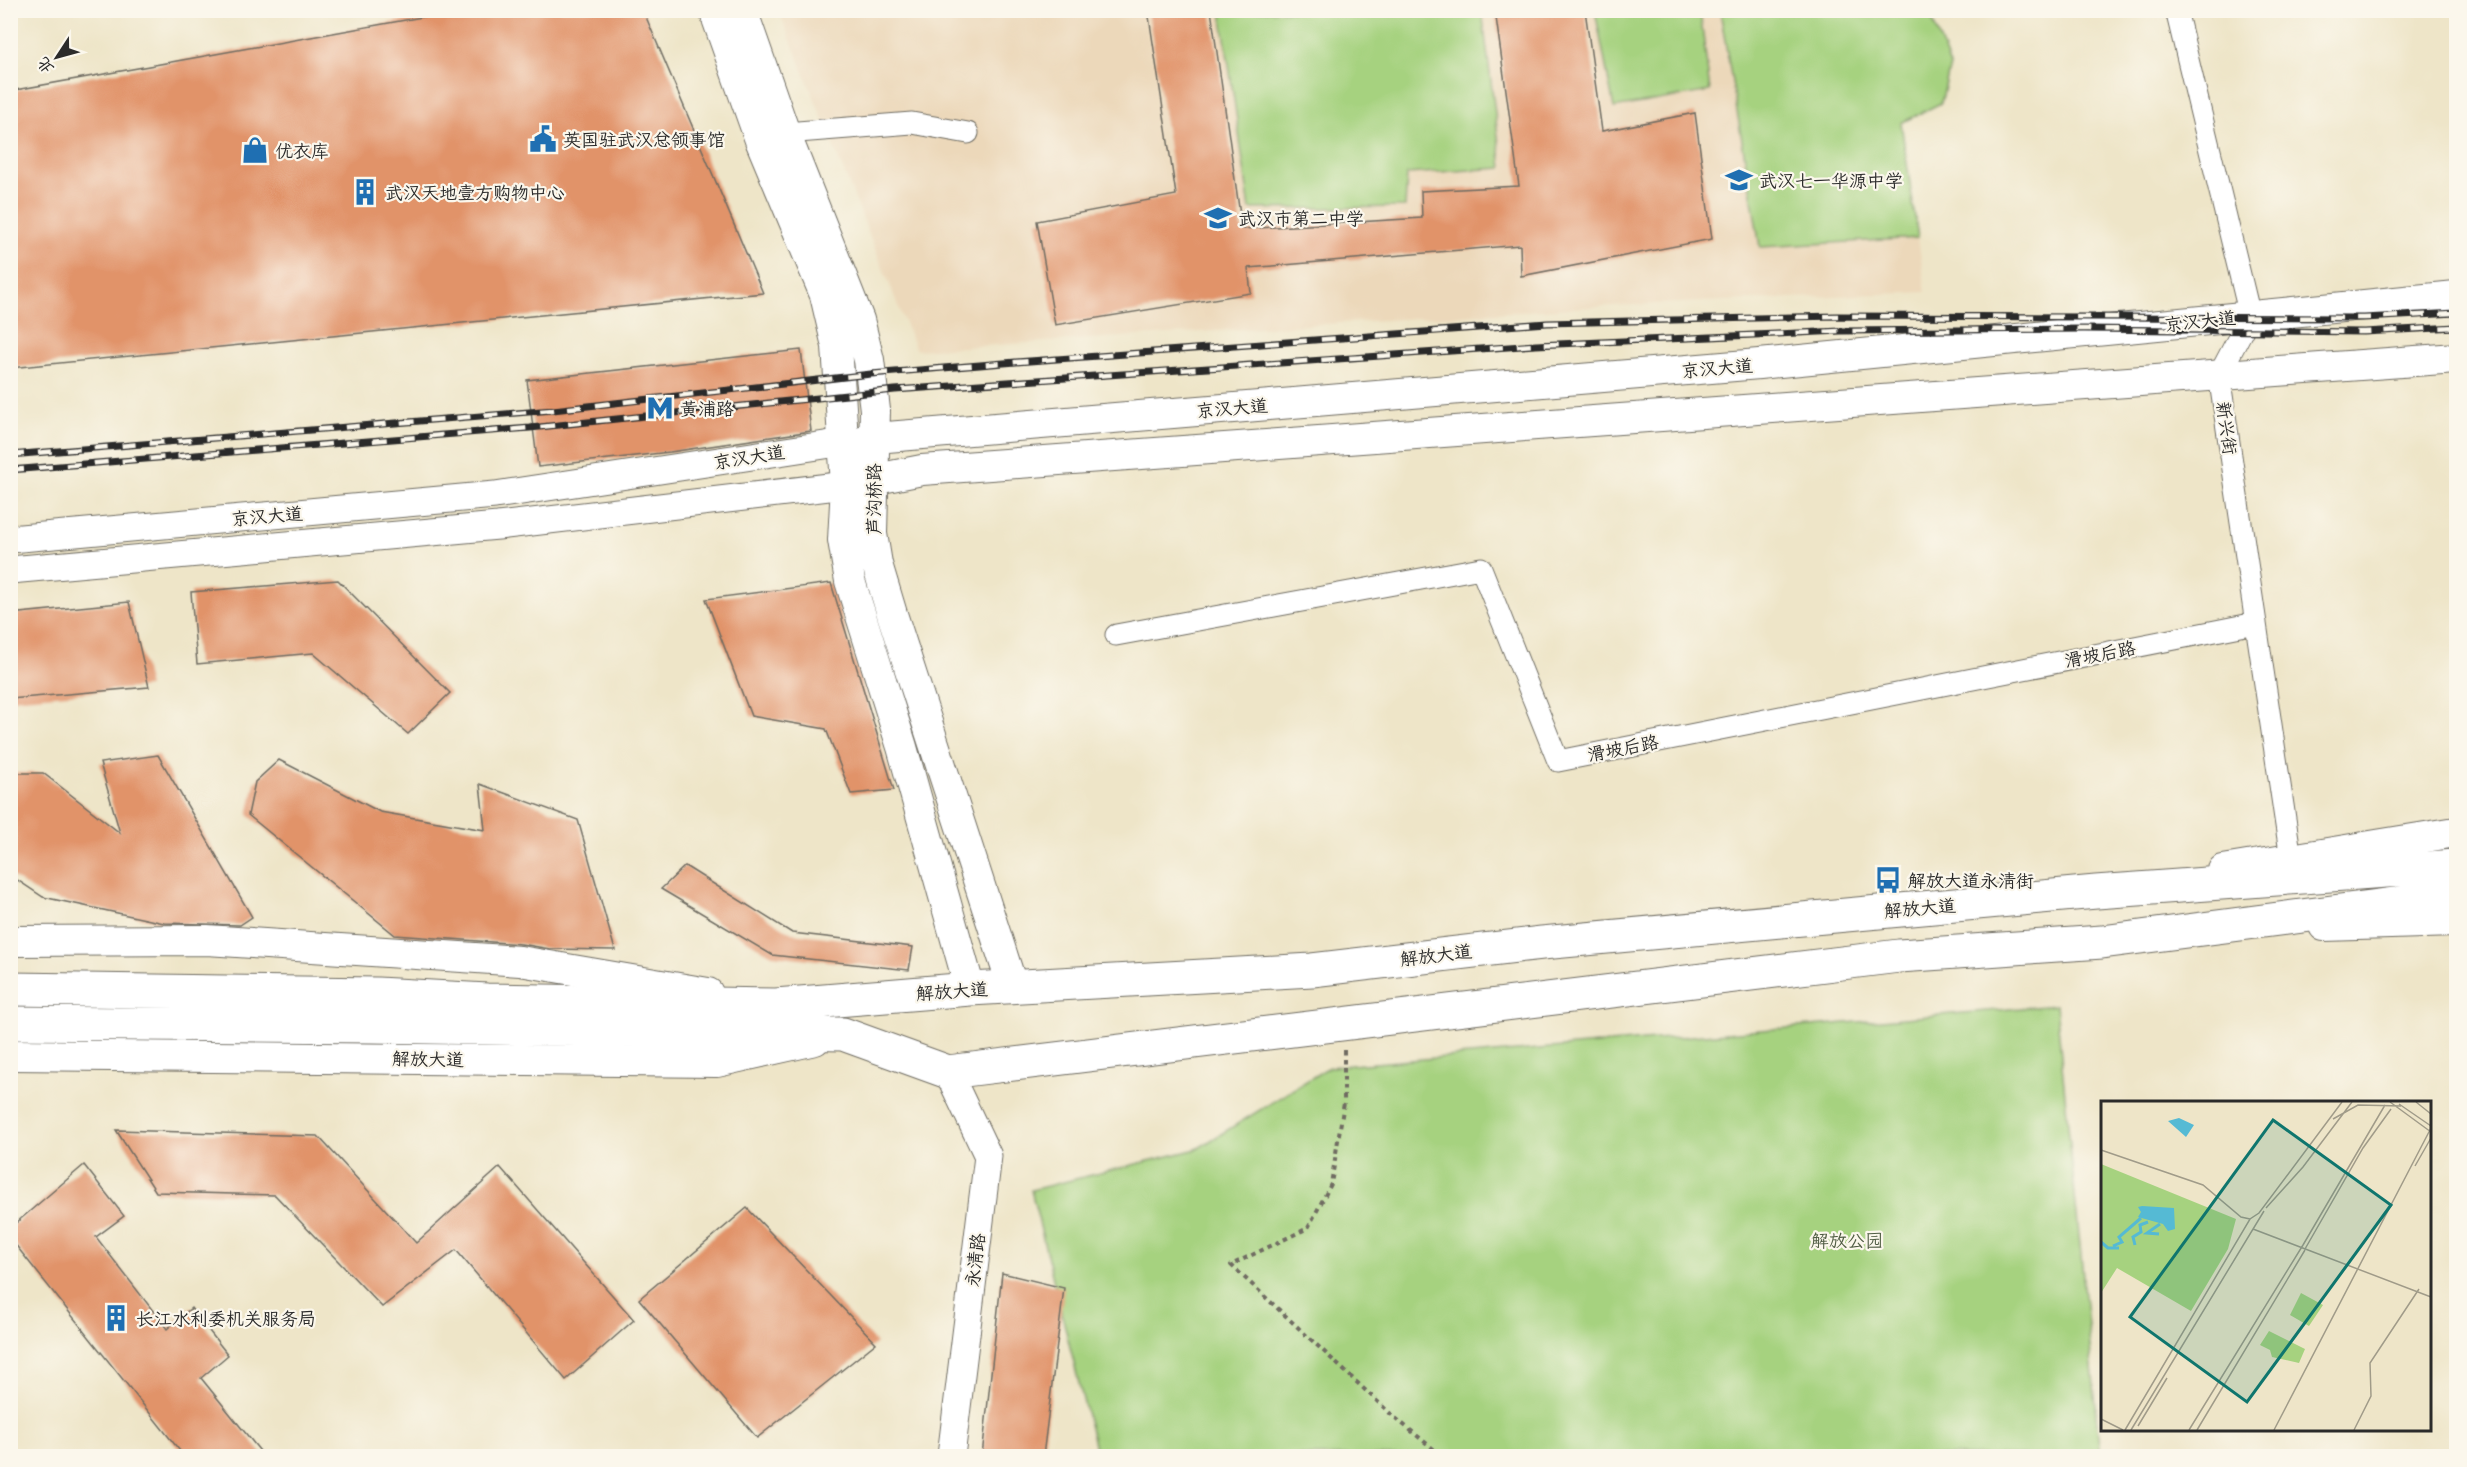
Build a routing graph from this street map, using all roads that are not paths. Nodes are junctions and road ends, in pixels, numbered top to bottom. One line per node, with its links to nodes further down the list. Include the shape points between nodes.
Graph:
1 (714, 10): 11 (main road, 芦沟桥路, via 760,140 825,296 837,346)
2 (742, 10): 4 (main road, 芦沟桥路)
3 (2176, 10): 7 (street)
4 (785, 133): 5 (street, via 912,123); 10 (main road, 芦沟桥路, via 860,320 869,360)
5 (968, 133)
6 (2457, 296): 7 (main road, 京汉大道)
7 (2250, 316): 9 (street, 新兴街); 10 (main road, 京汉大道, via 1759,364)
8 (2457, 358): 9 (main road, 京汉大道)
9 (2219, 375): 12 (main road, 京汉大道, via 922,471); 15 (street, 新兴街)
10 (874, 438): 11 (street, 京汉大道); 12 (main road, 芦沟桥路)
11 (844, 443): 12 (main road, 芦沟桥路); 13 (street, 京汉大道, via 495,495)
12 (859, 482): 14 (street, 京汉大道, via 498,526); 25 (main road, 芦沟桥路, via 895,626); 27 (main road, 芦沟桥路, via 843,540 850,581 902,747)
13 (10, 539)
14 (10, 570)
15 (2256, 623): 16 (street, 滑坡后路, via 1558,761 1481,568); 18 (street, 新兴街)
16 (1116, 636)
17 (2457, 832): 18 (main road, 解放大道)
18 (2291, 858): 20 (main road, 解放大道)
19 (2457, 866): 20 (main road, 解放大道)
20 (2096, 892): 25 (main road, 解放大道, via 1542,943 1312,970)
21 (2457, 896): 24 (main road, 解放大道)
22 (2457, 922): 24 (main road, 解放大道, via 2315,926)
23 (10, 941): 28 (main road, 解放大道, via 207,940 520,961)
24 (2102, 942): 33 (main road, 解放大道, via 1899,956)
25 (1013, 988): 27 (main road, 解放大道)
26 (10, 989): 29 (main road, 解放大道)
27 (970, 989): 28 (main road, 解放大道)
28 (776, 1005): 29 (main road, 解放大道, via 487,1000)
29 (375, 1010): 30 (main road, 解放大道); 31 (main road, 解放大道)
30 (10, 1023)
31 (843, 1034): 32 (main road, 解放大道, via 717,1062); 33 (main road, 解放大道)
32 (10, 1055)
33 (948, 1072): 34 (street, 永清路, via 988,1156)
34 (951, 1456)

